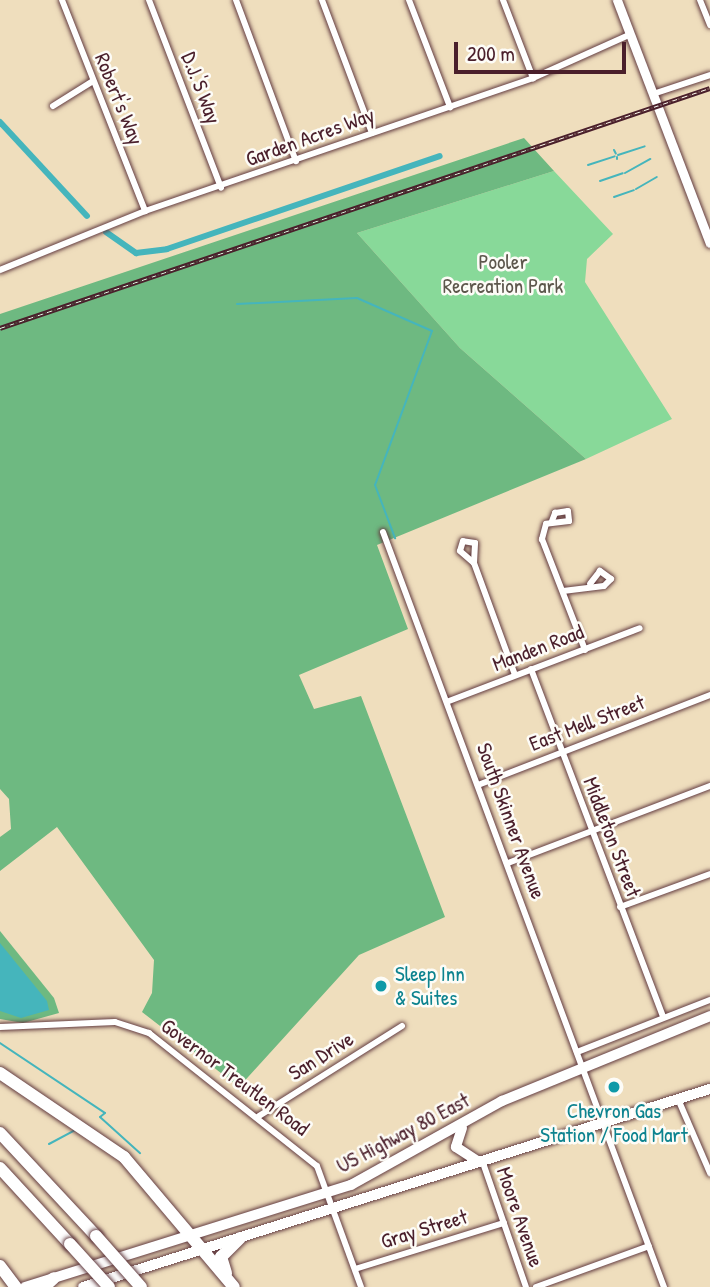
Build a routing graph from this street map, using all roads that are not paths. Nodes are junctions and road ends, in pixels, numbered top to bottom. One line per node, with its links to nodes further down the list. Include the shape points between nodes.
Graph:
1 (62, 0): 13 (street, Robert's Way)
2 (149, 0): 19 (street, D.J.'S Way)
3 (236, 0): 18 (street)
4 (322, 0): 17 (street)
5 (409, 0): 16 (street)
6 (503, 0): 12 (street)
7 (617, 0): 10 (street)
8 (700, 0): 9 (street)
9 (710, 25)
10 (631, 34): 12 (street, Garden Acres Way); 14 (street)
11 (710, 75): 14 (street)
12 (533, 78): 16 (street, Garden Acres Way)
13 (93, 81): 15 (street); 20 (street, Robert's Way)
14 (653, 94): 21 (street)
15 (53, 106)
16 (450, 107): 17 (street, Garden Acres Way)
17 (372, 133): 18 (street, Garden Acres Way)
18 (296, 161): 19 (street, Garden Acres Way)
19 (220, 188): 20 (street, Garden Acres Way)
20 (145, 211): 22 (street, Garden Acres Way)
21 (710, 243)
22 (0, 270)
23 (552, 521): 27 (street, via 542,528 542,539)
24 (383, 532): 33 (street, South Skinner Avenue)
25 (474, 563): 31 (street)
26 (590, 584): 27 (street)
27 (563, 591): 29 (street)
28 (640, 628): 29 (street, Manden Road)
29 (584, 650): 30 (street, Manden Road)
30 (530, 670): 31 (street, Manden Road); 34 (street, Middleton Street)
31 (515, 675): 33 (street, Manden Road)
32 (710, 695): 34 (street, East Mell Street)
33 (449, 701): 35 (street, South Skinner Avenue)
34 (560, 751): 35 (street, East Mell Street); 37 (street, Middleton Street)
35 (478, 785): 38 (street, South Skinner Avenue)
36 (710, 786): 37 (street)
37 (591, 832): 38 (street); 40 (street, Middleton Street)
38 (508, 863): 46 (street, South Skinner Avenue)
39 (710, 874): 40 (street)
40 (620, 907): 42 (street, Middleton Street)
41 (710, 1000): 42 (street)
42 (663, 1016): 46 (street)
43 (710, 1016): 47 (main road, US Highway 80 East)
44 (402, 1026): 51 (street, San Drive)
45 (0, 1027): 51 (street, Governor Treutlen Road, via 136,1024)
46 (577, 1052): 47 (street, South Skinner Avenue)
47 (582, 1066): 52 (main road, US Highway 80 East); 53 (street, South Skinner Avenue)
48 (0, 1073): 61 (highway, via 124,1157)
49 (710, 1089): 50 (main road, US Highway 80 East)
50 (678, 1099): 53 (main road, US Highway 80 East); 57 (street)
51 (259, 1116): 58 (street, Governor Treutlen Road, via 310,1158)
52 (476, 1116): 55 (main road, via 454,1143 465,1159); 58 (main road, US Highway 80 East, via 380,1172)
53 (603, 1122): 55 (main road, US Highway 80 East); 63 (street, South Skinner Avenue)
54 (0, 1133): 75 (highway, bridge)
55 (482, 1159): 59 (main road, US Highway 80 East); 60 (street, Moore Avenue)
56 (0, 1168): 74 (highway, bridge)
57 (709, 1168)
58 (328, 1193): 59 (street, Governor Treutlen Road); 61 (main road, US Highway 80 East)
59 (334, 1207): 62 (main road, US Highway 80 East); 66 (street, Governor Treutlen Road)
60 (504, 1223): 66 (street, Gray Street); 77 (street, Moore Avenue)
61 (190, 1235): 64 (highway); 69 (main road, US Highway 80 East)
62 (240, 1238): 64 (main road, US Highway 80 East); 70 (highway, via 221,1257)
63 (649, 1246): 78 (street); 79 (street, South Skinner Avenue)
64 (203, 1249): 70 (highway); 73 (main road, US Highway 80 East)
65 (0, 1266): 71 (highway)
66 (355, 1269): 76 (street, Governor Treutlen Road)
67 (0, 1272): 68 (highway)
68 (0, 1280)
69 (49, 1282): 72 (main road, US Highway 80 East)
70 (233, 1286)
71 (16, 1287)
72 (25, 1287)
73 (83, 1287)
74 (109, 1287)
75 (141, 1287)
76 (361, 1287)
77 (526, 1287)
78 (536, 1287)
79 (664, 1287)

